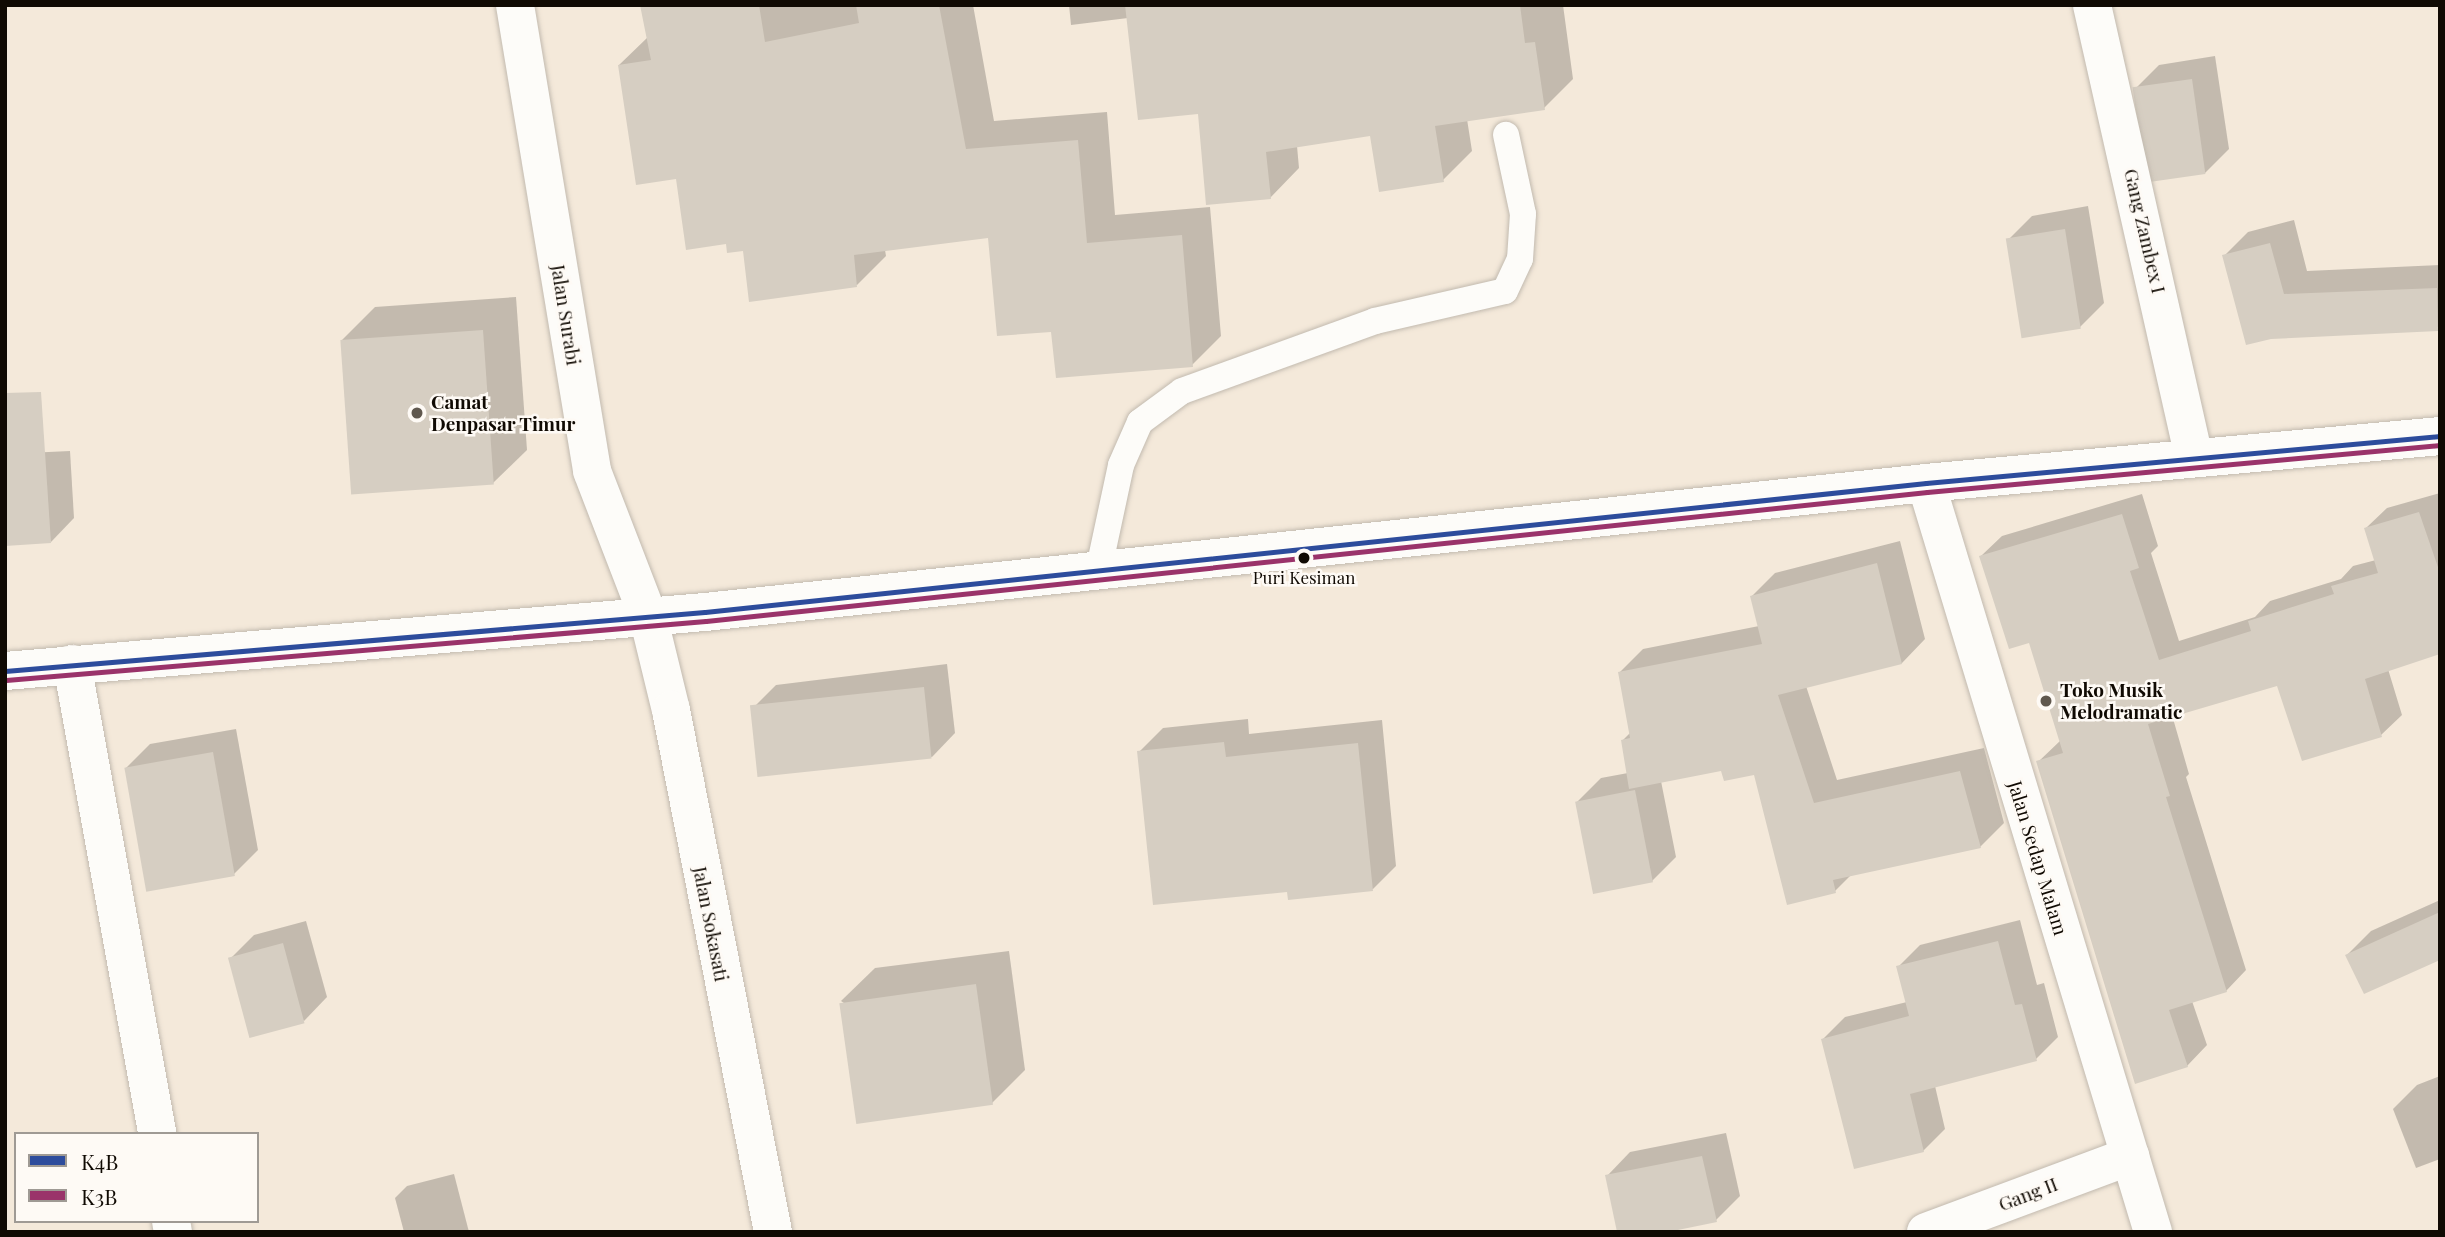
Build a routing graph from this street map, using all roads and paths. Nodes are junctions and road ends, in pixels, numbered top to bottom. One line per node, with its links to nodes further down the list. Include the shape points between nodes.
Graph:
1 (515, 5): 8 (street, Jalan Surabi, via 592,471)
2 (2092, 5): 5 (street, Gang Zambex I)
3 (1506, 135): 7 (lane, via 1523,214 1520,259 1505,291 1375,321 1182,391 1140,422 1121,465)
4 (2440, 436): 5 (street)
5 (2194, 458): 6 (street)
6 (1926, 483): 7 (street); 12 (street, Jalan Sedap Malam)
7 (1099, 568): 8 (street)
8 (648, 616): 9 (street); 13 (street, Jalan Sokasati, via 671,710)
9 (72, 664): 10 (street); 11 (street)
10 (5, 671)
11 (158, 1132)
12 (2130, 1156): 14 (street, Gang II); 15 (street, Jalan Sedap Malam)
13 (773, 1232)
14 (1926, 1232)
15 (2153, 1232)

